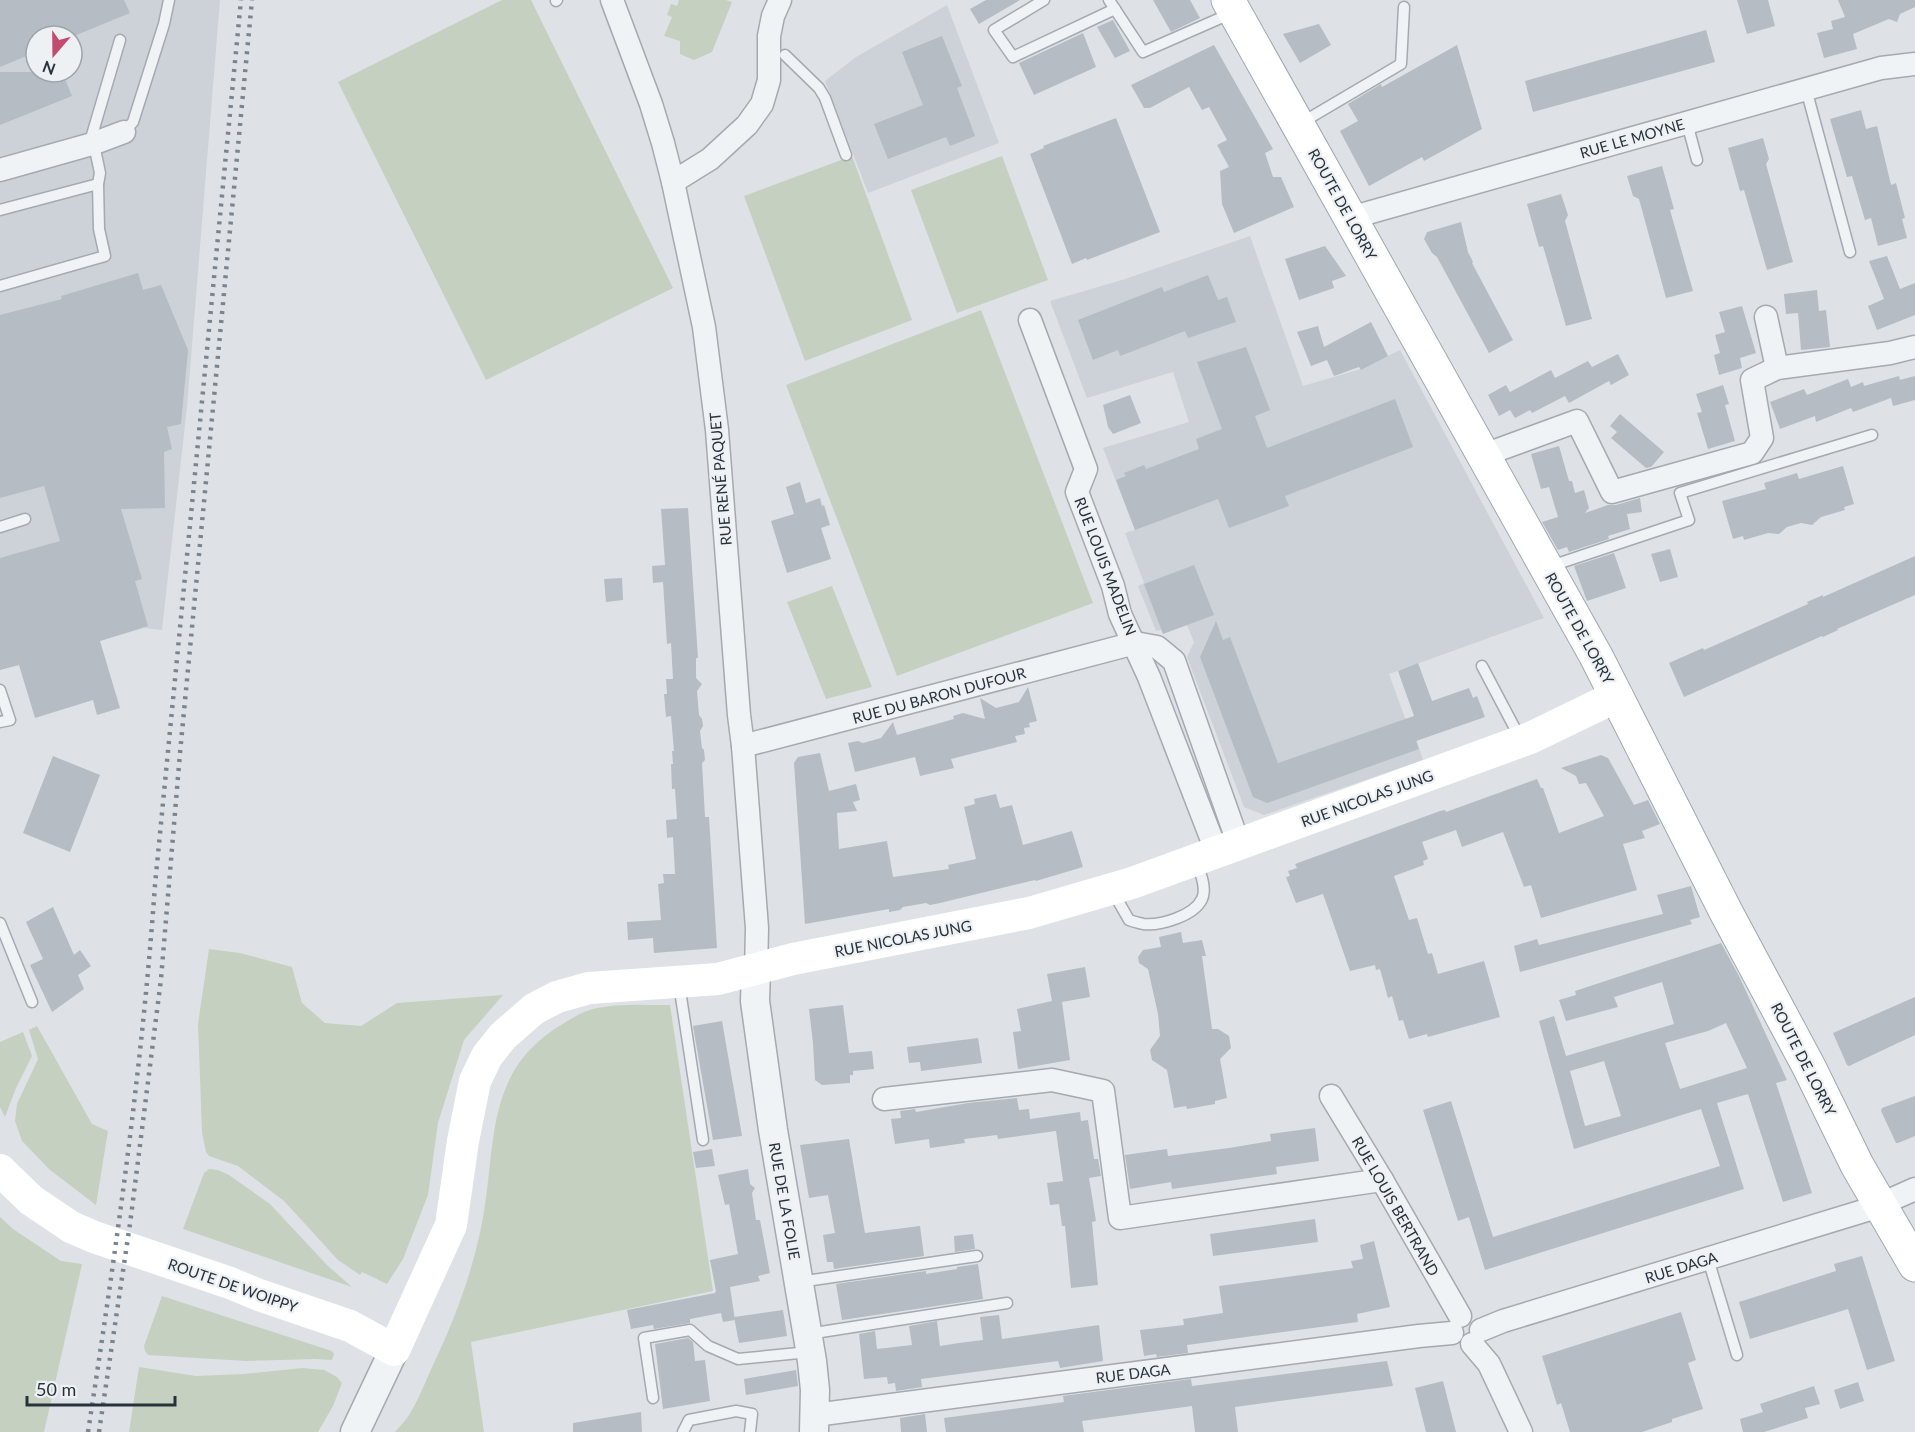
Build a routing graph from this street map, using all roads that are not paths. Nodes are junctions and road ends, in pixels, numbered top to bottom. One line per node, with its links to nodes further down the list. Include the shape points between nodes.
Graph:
1 (169, 0): 14 (lane, via 133,122)
2 (612, 0): 19 (street, RUE RENÉ PAQUET, via 651,104)
3 (780, 0): 19 (street, via 769,36 769,80 762,104 747,125 722,148)
4 (1044, 0): 5 (lane, via 994,30 1013,57)
5 (1112, 5): 6 (lane, via 1143,52)
6 (1232, 6): 13 (main road, ROUTE DE LORRY)
7 (1404, 7): 13 (lane, via 1401,64)
8 (120, 40): 15 (lane)
9 (785, 55): 16 (lane, via 819,88)
10 (1915, 64): 11 (street, RUE LE MOYNE, via 1881,68)
11 (1806, 89): 12 (street, RUE LE MOYNE); 23 (lane)
12 (1687, 123): 17 (lane); 22 (street, RUE LE MOYNE)
13 (1298, 125): 22 (main road, ROUTE DE LORRY)
14 (124, 132): 15 (street)
15 (92, 144): 18 (street); 20 (lane, via 100,173)
16 (846, 155)
17 (1697, 160)
18 (0, 170)
19 (673, 182): 40 (street, RUE RENÉ PAQUET, via 704,327 717,430)
20 (98, 184): 21 (lane); 24 (lane, via 99,229 105,256)
21 (0, 210)
22 (1350, 218): 30 (main road, ROUTE DE LORRY)
23 (1850, 252)
24 (0, 286)
25 (1766, 317): 28 (street)
26 (1030, 320): 34 (street, RUE LOUIS MADELIN, via 1086,469 1077,492 1120,614)
27 (1915, 347): 28 (street)
28 (1777, 368): 30 (street, via 1752,380 1762,438 1752,453 1612,492 1577,421)
29 (1872, 435): 33 (lane, via 1680,494 1689,520)
30 (1484, 455): 33 (main road, ROUTE DE LORRY)
31 (25, 519): 32 (lane)
32 (0, 527)
33 (1546, 568): 37 (main road, ROUTE DE LORRY)
34 (1135, 643): 40 (street, RUE DU BARON DUFOUR); 41 (street, RUE LOUIS MADELIN, via 1157,647 1174,661)
35 (1482, 666): 39 (lane)
36 (0, 690): 38 (lane, via 10,720)
37 (1617, 696): 39 (main road, RUE NICOLAS JUNG); 53 (main road, ROUTE DE LORRY)
38 (0, 722)
39 (1521, 741): 41 (main road, RUE NICOLAS JUNG)
40 (744, 746): 44 (street, RUE RENÉ PAQUET, via 757,928)
41 (1218, 853): 42 (main road, RUE NICOLAS JUNG); 42 (lane, via 1202,899 1183,917 1145,924 1129,920)
42 (1112, 889): 44 (main road, RUE NICOLAS JUNG, via 1029,913 793,959)
43 (0, 923): 46 (lane)
44 (756, 970): 45 (main road, RUE NICOLAS JUNG, via 718,979); 57 (street, RUE DE LA FOLIE, via 755,1001)
45 (681, 981): 49 (lane); 62 (main road, RUE NICOLAS JUNG, via 589,988 567,994 534,1009 487,1056 475,1082 451,1225)
46 (32, 1002)
47 (1331, 1096): 51 (street, RUE LOUIS BERTRAND)
48 (884, 1099): 51 (street, via 1052,1080 1103,1091 1120,1218)
49 (703, 1140)
50 (0, 1170): 62 (main road, ROUTE DE WOIPPY, via 50,1214 94,1237 350,1326)
51 (1382, 1180): 59 (street, RUE LOUIS BERTRAND)
52 (1915, 1189): 53 (street, RUE DAGA)
53 (1881, 1206): 55 (street, RUE DAGA); 56 (main road, ROUTE DE LORRY)
54 (977, 1256): 57 (lane)
55 (1707, 1259): 60 (street, RUE DAGA, via 1503,1321); 63 (lane)
56 (1915, 1265)
57 (799, 1282): 61 (street, RUE DE LA FOLIE)
58 (1007, 1303): 61 (lane)
59 (1456, 1325): 60 (street, via 1465,1315 1474,1317 1480,1325); 65 (street, RUE DAGA, via 1372,1342)
60 (1477, 1337): 69 (street)
61 (809, 1343): 64 (lane, via 738,1359 708,1346 690,1330 644,1338); 65 (street, RUE DE LA FOLIE, via 815,1390)
62 (394, 1350): 66 (street)
63 (1737, 1355)
64 (653, 1398)
65 (814, 1424)
66 (355, 1432)
67 (683, 1432): 68 (lane, via 689,1420 736,1411 752,1414)
68 (750, 1432)
69 (1521, 1432)

